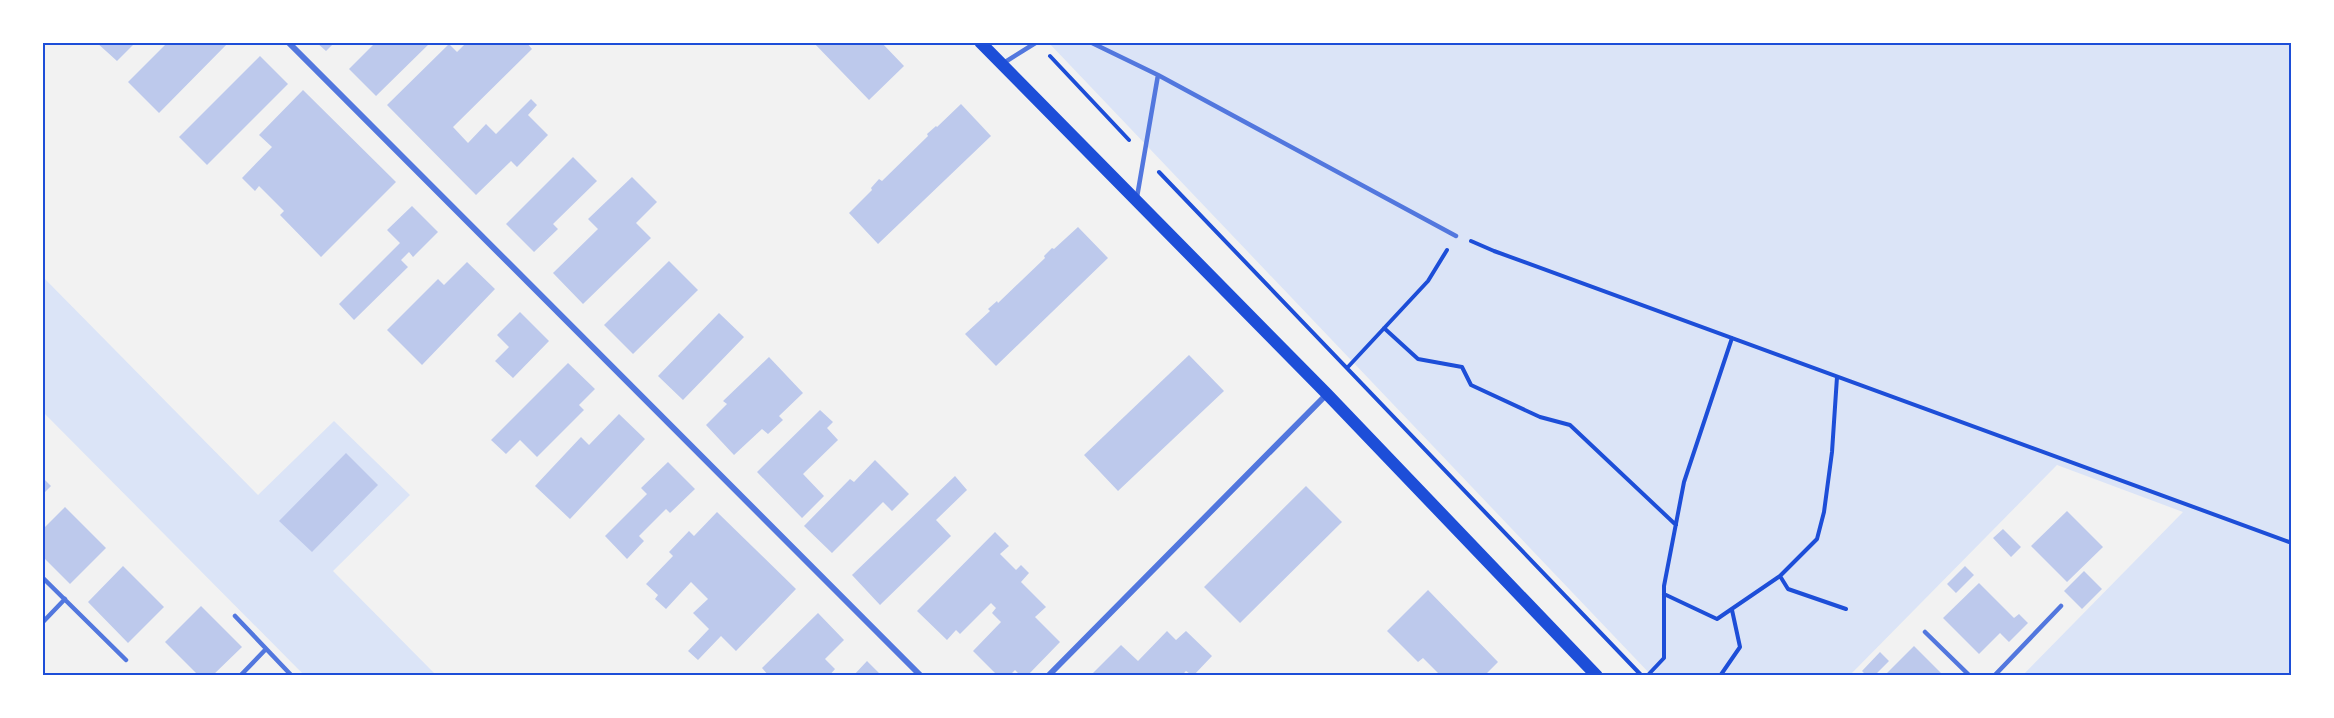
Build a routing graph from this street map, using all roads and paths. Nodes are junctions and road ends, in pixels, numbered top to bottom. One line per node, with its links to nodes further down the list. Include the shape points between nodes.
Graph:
1 (288, 42): 31 (street)
2 (980, 42): 5 (main road)
3 (1039, 42): 5 (lane); 7 (path)
4 (1090, 42): 6 (lane)
5 (1001, 65): 8 (main road)
6 (1158, 75): 7 (lane); 9 (lane)
7 (1144, 156): 8 (lane); 12 (path)
8 (1136, 203): 14 (main road)
9 (1456, 236): 10 (path, via 1428,281); 11 (path)
10 (1384, 328): 12 (path); 15 (path, via 1418,359 1462,367 1472,385 1540,417 1570,424)
11 (1732, 338): 13 (path); 15 (path, via 1684,482)
12 (1347, 368): 34 (path)
13 (1837, 377): 16 (path); 17 (path, via 1832,452 1817,540)
14 (1327, 394): 32 (street); 33 (main road)
15 (1676, 525): 19 (path)
16 (2292, 543)
17 (1780, 576): 22 (path, via 1788,589); 23 (path)
18 (42, 577): 20 (lane)
19 (1664, 594): 23 (path, via 1717,619); 35 (path, via 1664,658)
20 (65, 600): 25 (lane); 28 (lane)
21 (2061, 606): 38 (lane)
22 (1846, 609)
23 (1732, 610): 36 (path, via 1740,647)
24 (235, 616): 27 (lane)
25 (42, 623)
26 (1925, 632): 37 (lane)
27 (266, 650): 29 (lane); 30 (lane)
28 (126, 660)
29 (240, 676)
30 (292, 676)
31 (921, 676)
32 (1048, 676)
33 (1597, 676)
34 (1642, 676)
35 (1647, 676)
36 (1720, 676)
37 (1970, 676)
38 (1994, 676)

